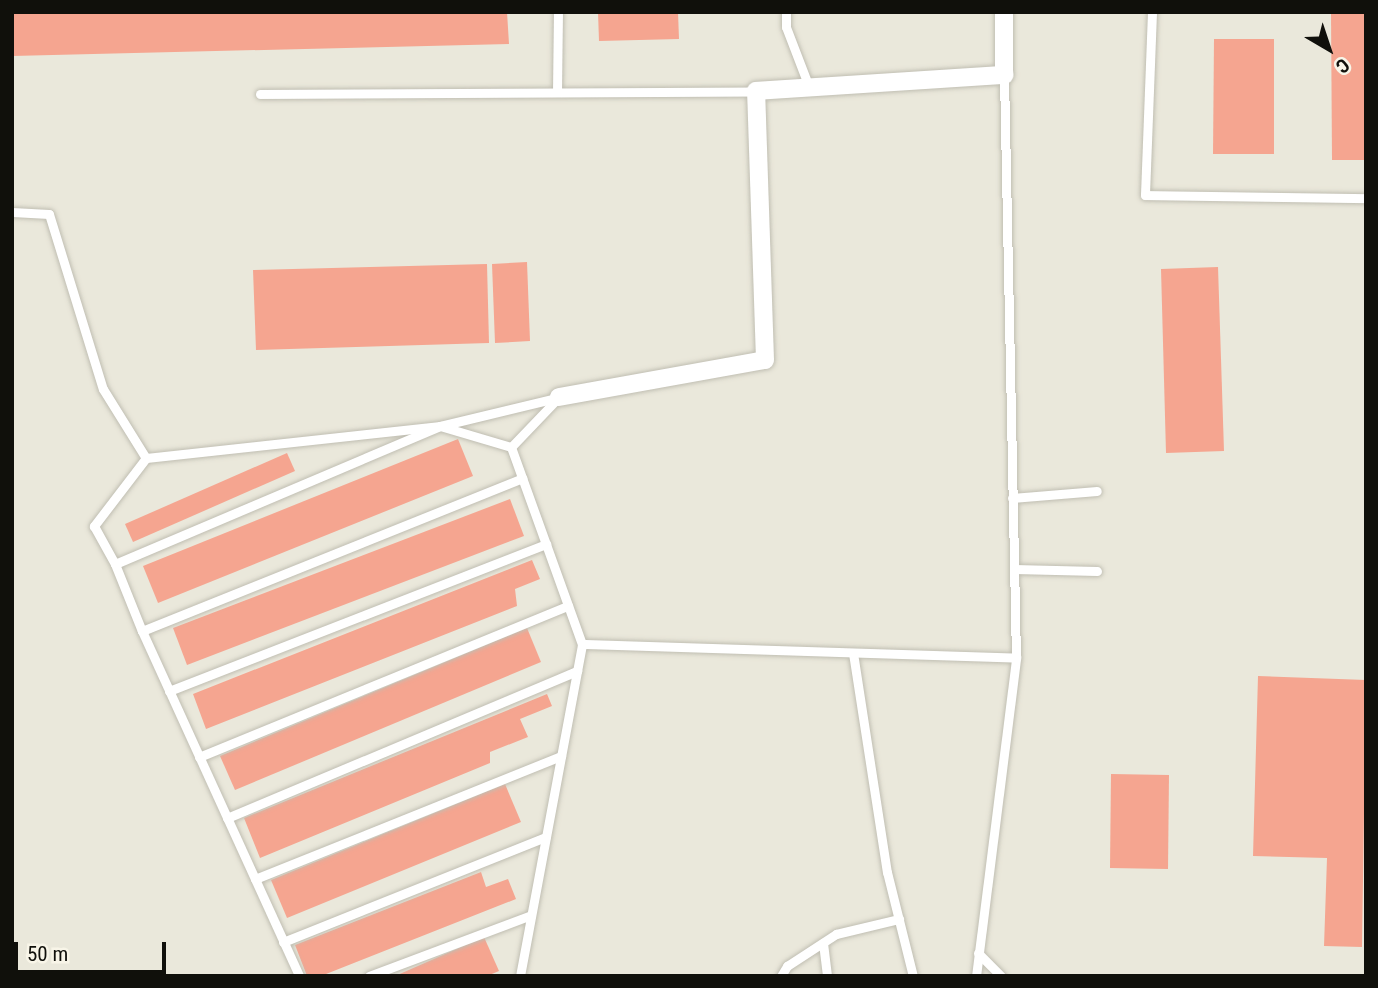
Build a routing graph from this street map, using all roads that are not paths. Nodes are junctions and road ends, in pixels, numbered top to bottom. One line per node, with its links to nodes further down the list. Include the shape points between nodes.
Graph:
1 (558, 12): 8 (lane)
2 (786, 12): 6 (lane, via 786,27)
3 (1004, 12): 5 (street)
4 (1152, 12): 10 (lane, via 1145,195)
5 (1004, 75): 6 (street); 18 (lane)
6 (809, 87): 7 (street)
7 (757, 91): 8 (lane); 12 (street, via 765,360)
8 (556, 92): 9 (lane)
9 (260, 94)
10 (1366, 198)
11 (12, 212): 15 (lane, via 49,214 103,389)
12 (559, 397): 13 (lane); 14 (lane)
13 (440, 426): 14 (lane); 15 (lane); 20 (lane)
14 (511, 447): 16 (lane)
15 (146, 458): 20 (lane, via 94,526)
16 (522, 478): 19 (lane); 24 (lane)
17 (1097, 491): 18 (lane)
18 (1012, 498): 21 (lane)
19 (546, 544): 23 (lane); 29 (lane)
20 (116, 564): 24 (lane)
21 (1014, 569): 22 (lane); 27 (lane)
22 (1097, 571)
23 (568, 606): 25 (lane); 31 (lane)
24 (142, 631): 29 (lane)
25 (582, 645): 26 (lane); 28 (lane)
26 (853, 653): 27 (lane); 36 (lane, via 887,872)
27 (1016, 658): 39 (lane)
28 (577, 671): 30 (lane); 32 (lane)
29 (169, 691): 31 (lane)
30 (561, 756): 33 (lane); 34 (lane)
31 (199, 757): 32 (lane)
32 (227, 818): 34 (lane)
33 (546, 837): 35 (lane); 37 (lane)
34 (255, 879): 37 (lane)
35 (531, 915): 41 (lane); 42 (lane)
36 (899, 919): 38 (lane, via 836,934); 45 (lane)
37 (283, 942): 40 (lane)
38 (823, 943): 43 (lane, via 788,966); 44 (lane)
39 (978, 953): 46 (lane); 47 (lane)
40 (299, 976)
41 (369, 976)
42 (520, 976)
43 (781, 976)
44 (827, 976)
45 (913, 976)
46 (976, 976)
47 (1001, 976)

